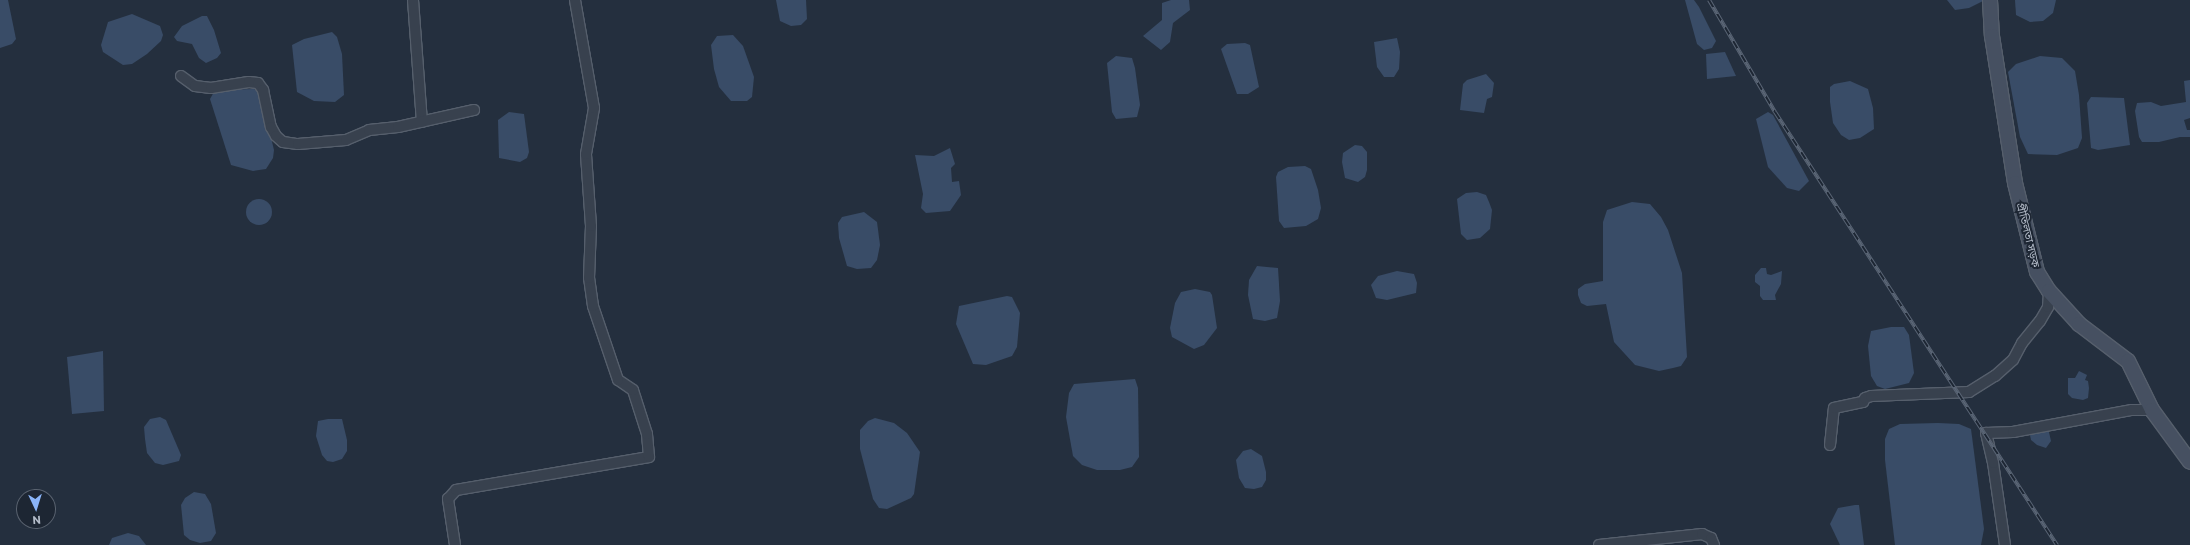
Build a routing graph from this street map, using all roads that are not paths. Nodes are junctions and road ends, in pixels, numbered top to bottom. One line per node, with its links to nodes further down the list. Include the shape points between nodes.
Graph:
1 (413, 0): 6 (street)
2 (575, 0): 11 (street, via 594,108 586,154 591,226 589,278 593,306 618,380 633,390 648,434 649,457 456,490 448,499)
3 (1990, 0): 7 (main road, প্রীতিলতা সড়ক, via 1997,75 2017,191 2037,272)
4 (181, 76): 6 (street, via 195,86 211,88 258,83 267,102 271,127 283,142 298,144 346,140 369,130)
5 (474, 110): 6 (street)
6 (422, 122)
7 (2049, 291): 8 (main road, প্রীতিলতা সড়ক, via 2079,324 2128,361); 9 (street, via 2048,307 2040,321 2022,343 2013,360 1995,376 1969,392 1871,396 1863,402 1834,408)
8 (2152, 410): 10 (main road, প্রীতিলতা সড়ক); 14 (street, via 2132,410 2013,432 1986,433)
9 (1830, 445)
10 (2190, 462)
11 (456, 545)
12 (1599, 545): 13 (street, via 1702,534 1711,538)
13 (1714, 545)
14 (2006, 545)

